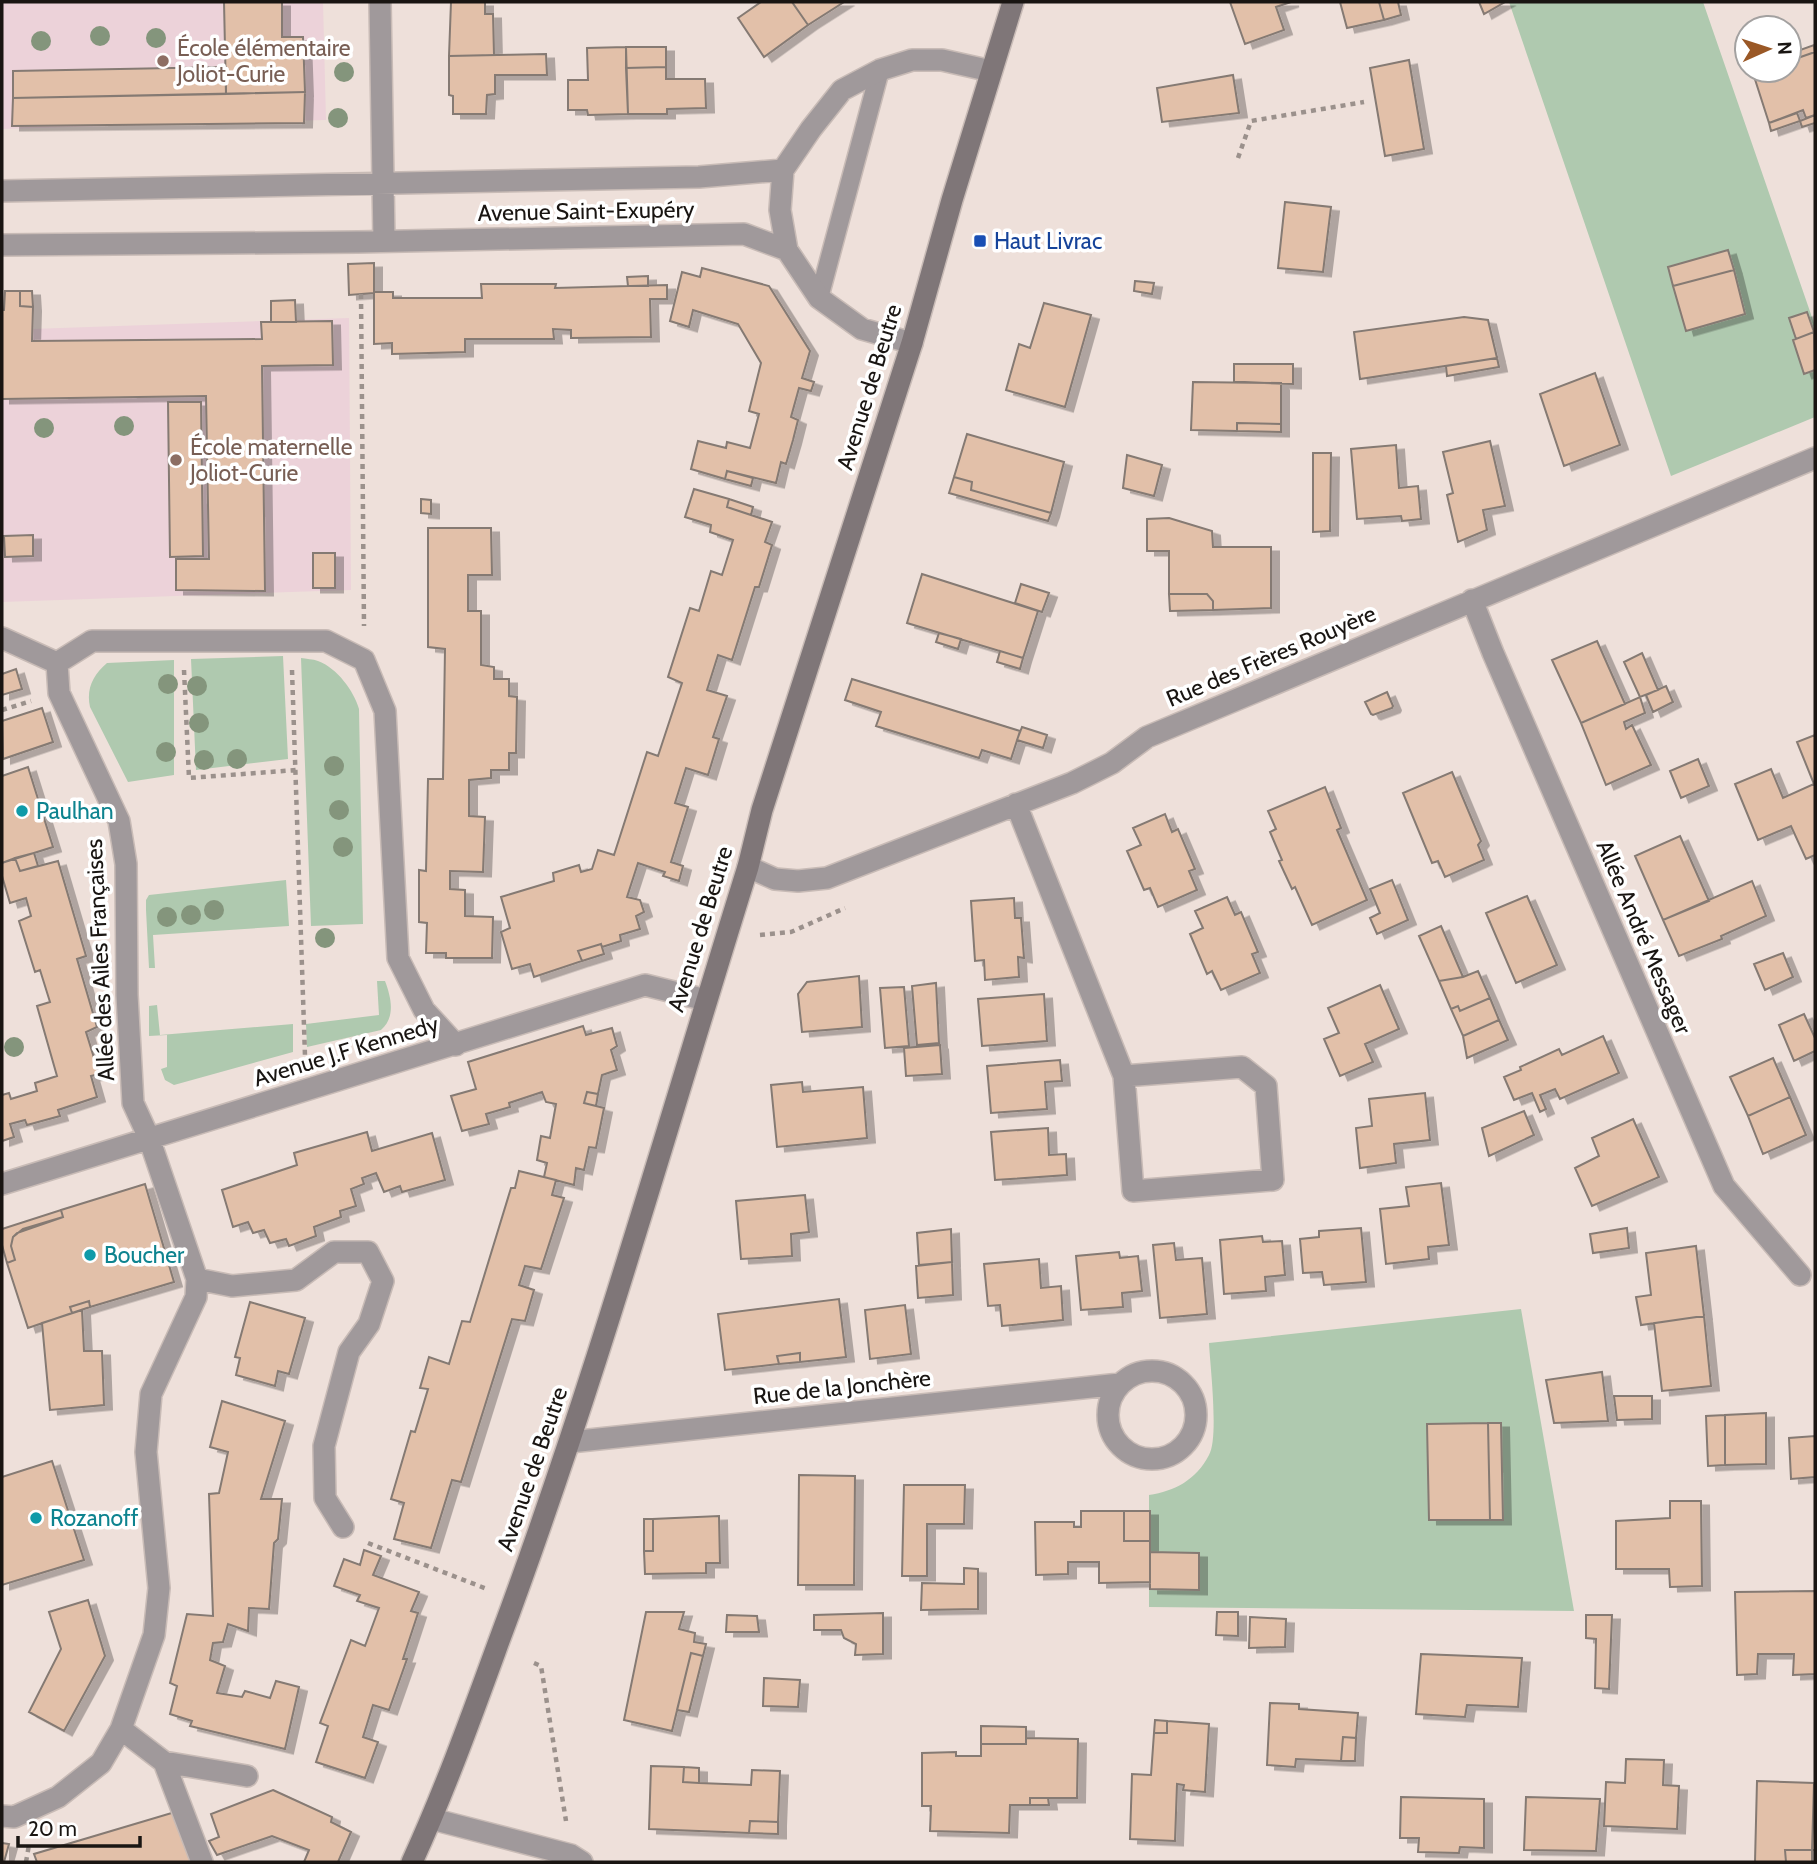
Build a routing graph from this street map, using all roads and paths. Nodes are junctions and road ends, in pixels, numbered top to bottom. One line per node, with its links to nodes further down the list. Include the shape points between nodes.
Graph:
1 (380, 2): 8 (street)
2 (1013, 2): 4 (street, Avenue de Beutre)
3 (880, 70): 4 (street, via 912,60 942,60); 7 (street, via 842,90); 14 (lane)
4 (991, 71): 15 (street, Avenue de Beutre)
5 (1364, 102): 6 (path, via 1251,121)
6 (1238, 158)
7 (783, 170): 8 (street, Avenue Saint-Exupéry, via 699,177); 12 (street, via 780,210)
8 (383, 185): 9 (street, Avenue Saint-Exupéry); 10 (street)
9 (2, 191)
10 (384, 241): 11 (street, Avenue Saint-Exupéry); 12 (street, Avenue Saint-Exupéry, via 744,234)
11 (2, 245)
12 (787, 250): 14 (street)
13 (361, 294): 21 (path)
14 (819, 298): 15 (street, via 862,329)
15 (912, 343): 25 (street, Avenue de Beutre, via 762,810)
16 (1815, 458): 17 (street, Rue des Frères Rouyère)
17 (1472, 600): 24 (street, Rue des Frères Rouyère, via 1146,737 1112,763); 32 (street, Allée André Messager, via 1724,1186)
18 (2, 638): 22 (street)
19 (291, 641): 20 (street); 21 (street, via 326,641); 23 (path)
20 (182, 642): 22 (street, via 92,641); 23 (path, via 189,778)
21 (364, 660): 27 (street, via 386,711 398,958 424,1010)
22 (57, 663): 30 (street, Allée des Ailes Françaises, via 59,693 118,821 126,864 133,1103)
23 (296, 770): 29 (path, via 305,1055)
24 (1016, 804): 25 (street, Rue des Frères Rouyère, via 827,878 775,879); 28 (street)
25 (748, 867): 26 (street, Avenue de Beutre)
26 (706, 1000): 27 (street, Avenue J.F Kennedy, via 645,985); 35 (street, Avenue de Beutre)
27 (456, 1045): 29 (street, Avenue J.F Kennedy)
28 (1124, 1076): 28 (street, via 1133,1191 1273,1180 1266,1086 1242,1067)
29 (312, 1089): 30 (street, Avenue J.F Kennedy)
30 (149, 1138): 31 (street, Avenue J.F Kennedy); 33 (street, Allée des Ailes Françaises)
31 (2, 1184)
32 (1800, 1275)
33 (197, 1279): 36 (street, via 232,1286 296,1280 334,1252 368,1252 383,1280 369,1324 349,1352 324,1446 325,1499); 39 (street, via 196,1297 151,1394 146,1452 159,1588 154,1635)
34 (1120, 1384): 34 (street, Rue de la Jonchère, via 1109,1404 1108,1420 1121,1447 1134,1456 1155,1459 1183,1446 1192,1434 1195,1408 1180,1382 1162,1372 1147,1371); 35 (street, Rue de la Jonchère)
35 (570, 1442): 37 (street, Avenue de Beutre)
36 (343, 1527): 37 (path, via 386,1551)
37 (515, 1600): 43 (street, Avenue de Beutre)
38 (534, 1663): 44 (path, via 541,1666)
39 (121, 1729): 40 (street); 42 (street, via 102,1763 58,1797 14,1816)
40 (164, 1762): 41 (street); 45 (street)
41 (247, 1776)
42 (2, 1816)
43 (432, 1819): 46 (street, Avenue de Beutre); 47 (street)
44 (567, 1826)
45 (202, 1862)
46 (412, 1862)
47 (582, 1862)

